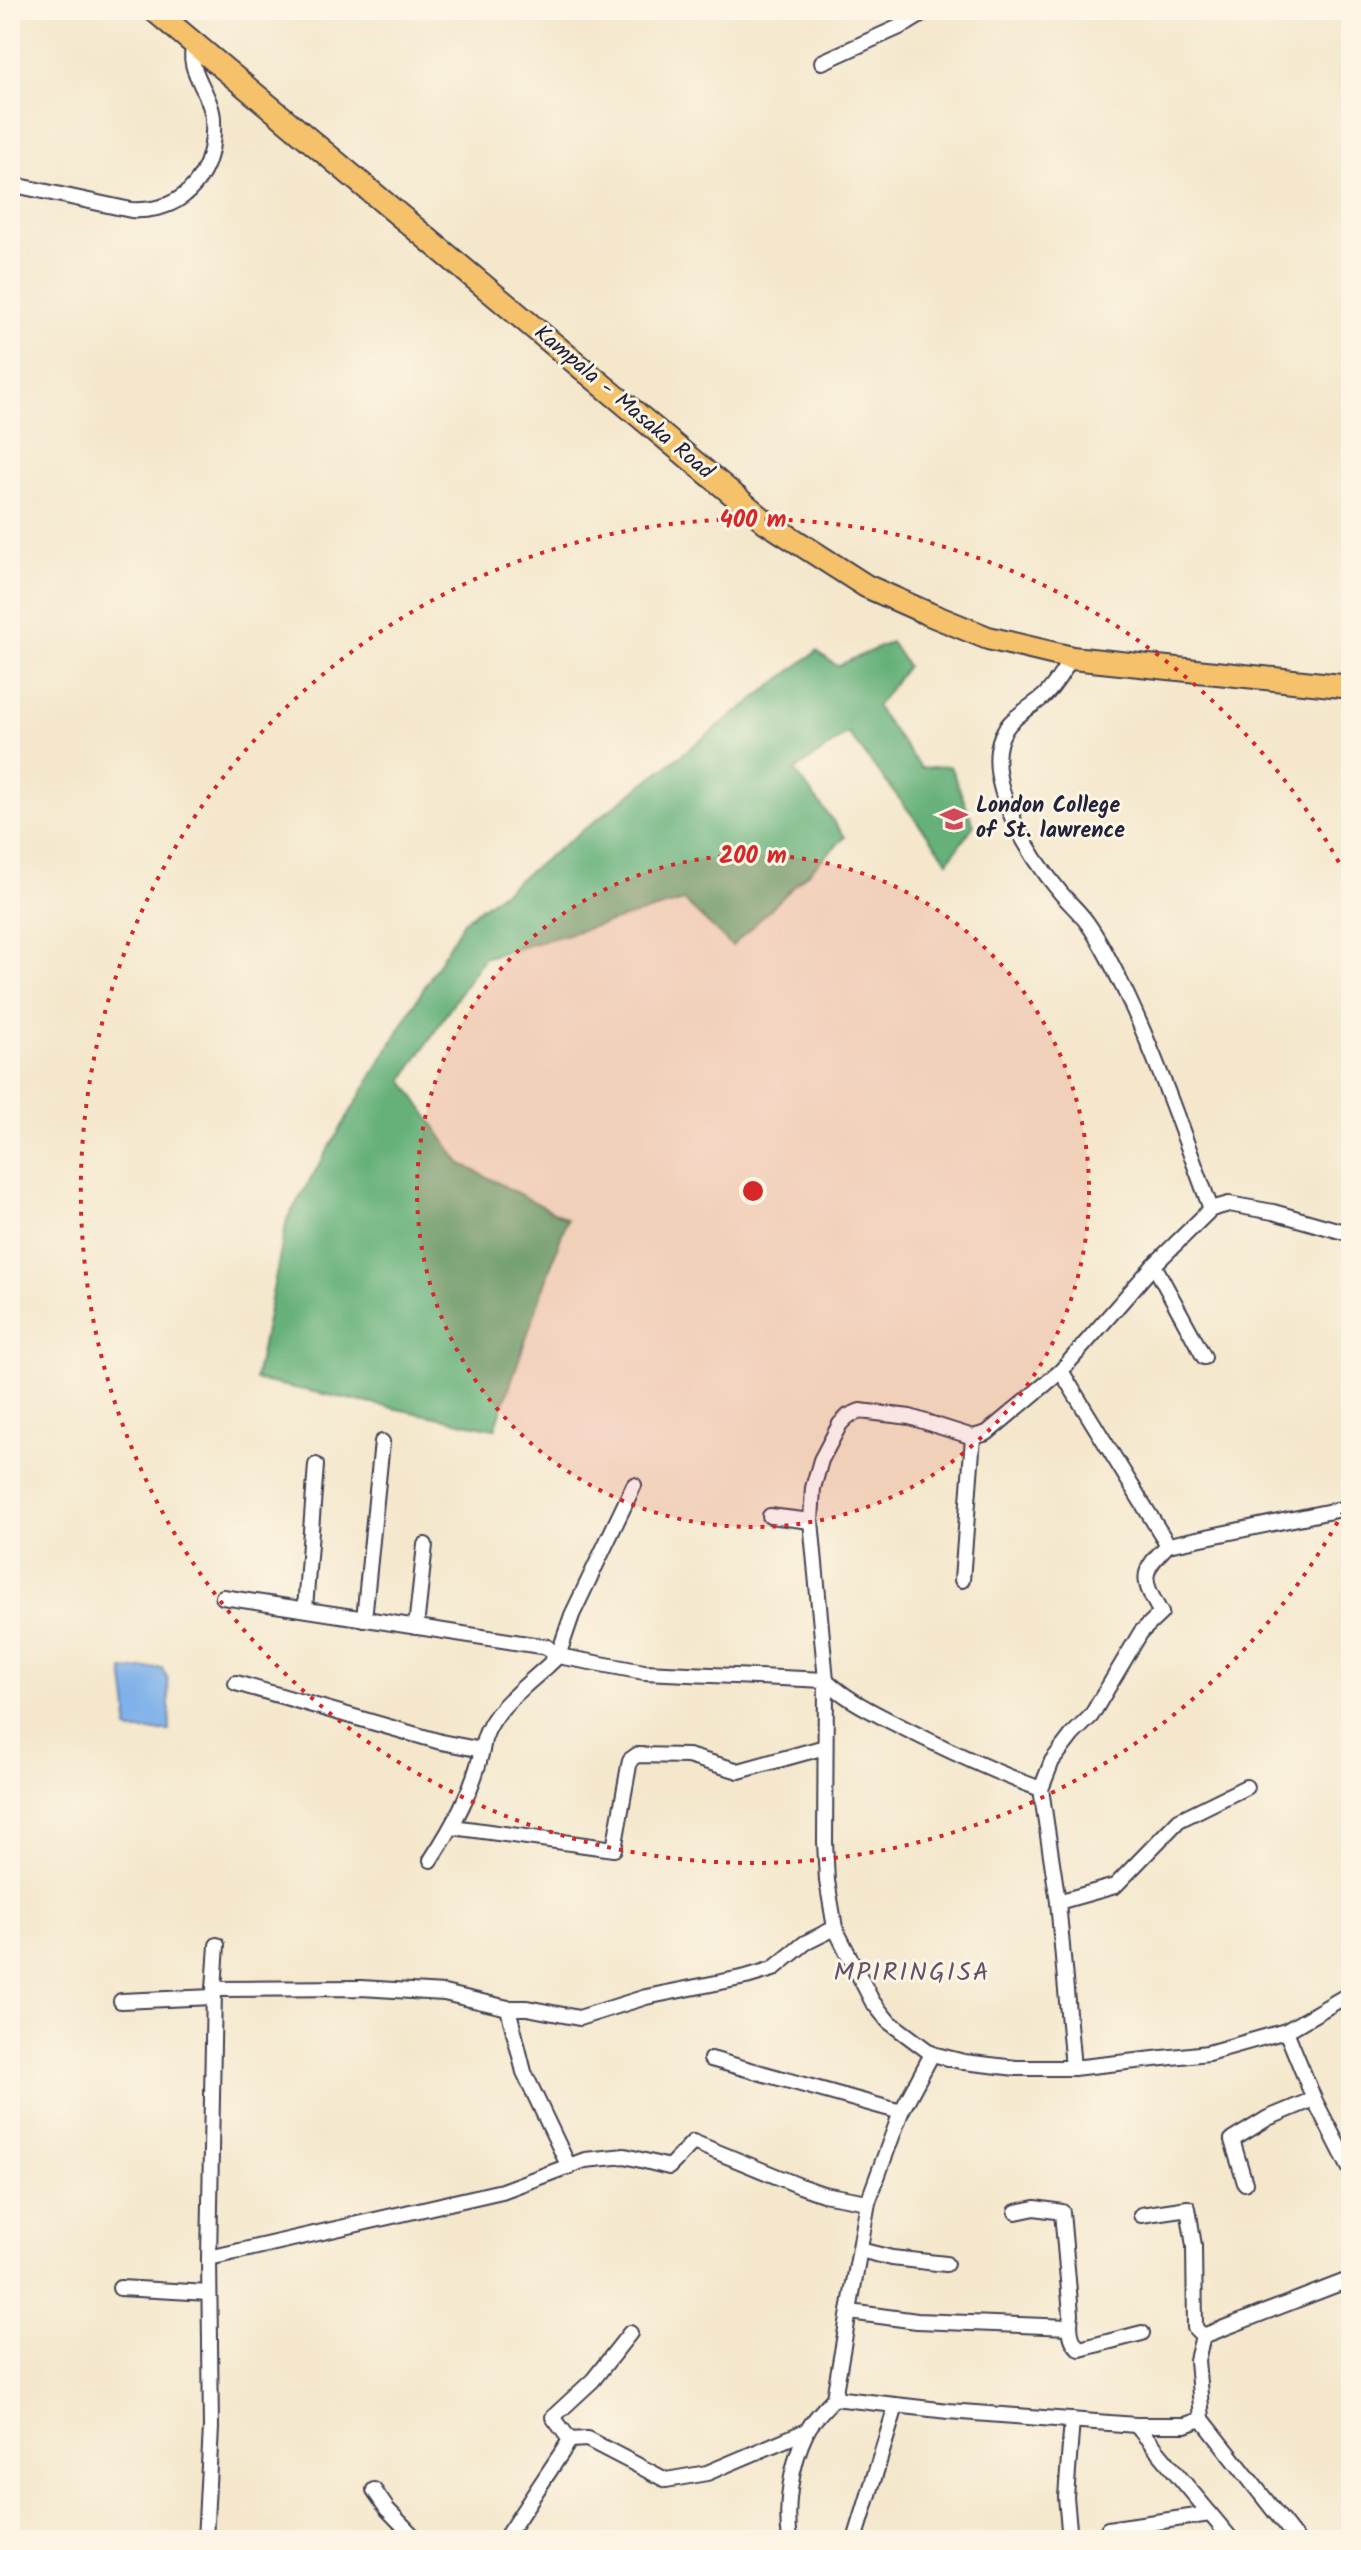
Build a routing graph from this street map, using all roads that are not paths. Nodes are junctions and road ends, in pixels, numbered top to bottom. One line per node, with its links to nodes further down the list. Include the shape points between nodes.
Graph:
1 (155, 10): 3 (main road, Kampala - Masaka Road)
2 (929, 10): 4 (street)
3 (195, 45): 5 (street, via 191,61 214,118 204,171 182,198 165,207 131,210); 6 (main road, Kampala - Masaka Road, via 766,522 866,586 988,638)
4 (822, 62)
5 (10, 184)
6 (1072, 658): 7 (main road, Kampala - Masaka Road); 8 (street, via 1045,695 1007,727 998,746 996,770 1024,841 1086,920 1114,968 1145,1033)
7 (1351, 687)
8 (1211, 1209): 9 (street, via 1229,1204); 10 (street)
9 (1351, 1234)
10 (1154, 1265): 11 (street); 12 (street)
11 (1204, 1357)
12 (1061, 1371): 13 (street, via 987,1433); 21 (street)
13 (973, 1437): 19 (street, via 910,1417 860,1411 848,1416 821,1460); 22 (street)
14 (382, 1442): 25 (street)
15 (316, 1465): 24 (street)
16 (634, 1485): 27 (street)
17 (1351, 1507): 21 (street)
18 (770, 1516): 19 (street)
19 (811, 1521): 28 (street)
20 (425, 1545): 26 (street)
21 (1168, 1545): 33 (street, via 1147,1569 1147,1584 1161,1613 1141,1632 1091,1716 1052,1761)
22 (962, 1580)
23 (223, 1597): 24 (street)
24 (305, 1609): 25 (street)
25 (364, 1619): 26 (street)
26 (416, 1627): 27 (street, via 547,1647)
27 (558, 1656): 28 (street, via 644,1672); 31 (street, via 509,1702 484,1735)
28 (826, 1680): 30 (street); 33 (street, via 842,1696 920,1736)
29 (236, 1683): 31 (street)
30 (825, 1747): 34 (street, via 739,1771 688,1756 637,1755 630,1760 614,1849); 37 (street, via 827,1881)
31 (482, 1750): 34 (street)
32 (1246, 1787): 36 (street, via 1179,1820 1115,1886)
33 (1041, 1789): 36 (street)
34 (453, 1827): 35 (street)
35 (431, 1860)
36 (1058, 1902): 46 (street)
37 (835, 1928): 42 (street, via 805,1943 773,1969 579,2018); 44 (street, via 872,2001 888,2021)
38 (217, 1945): 39 (street)
39 (214, 1993): 41 (street); 42 (street, via 361,1988 444,1993); 56 (street)
40 (1351, 1993): 43 (street)
41 (121, 2001)
42 (508, 2008): 49 (street, via 524,2072)
43 (1286, 2031): 46 (street, via 1208,2053); 47 (street)
44 (932, 2054): 46 (street, via 1016,2068); 48 (street)
45 (711, 2059): 48 (street)
46 (1073, 2068)
47 (1314, 2099): 50 (street); 51 (street, via 1232,2140)
48 (901, 2112): 52 (street)
49 (569, 2167): 52 (street, via 625,2156 669,2167 693,2142 811,2190); 56 (street, via 502,2191)
50 (1351, 2171)
51 (1245, 2183)
52 (868, 2202): 55 (street)
53 (1016, 2212): 62 (street, via 1062,2212)
54 (1141, 2215): 65 (street, via 1188,2208 1195,2328)
55 (860, 2250): 57 (street); 61 (street)
56 (209, 2258): 60 (street)
57 (946, 2264)
58 (1351, 2279): 65 (street)
59 (120, 2288): 60 (street)
60 (209, 2293): 76 (street, via 211,2428)
61 (850, 2312): 62 (street, via 917,2321); 66 (street)
62 (1069, 2327): 64 (street, via 1080,2349)
63 (630, 2333): 72 (street, via 593,2380 553,2417)
64 (1142, 2333)
65 (1203, 2336): 68 (street, via 1197,2360)
66 (834, 2398): 67 (street); 71 (street)
67 (896, 2406): 69 (street); 80 (street)
68 (1202, 2419): 70 (street, via 1185,2425); 83 (street)
69 (1072, 2420): 70 (street); 81 (street, via 1066,2497)
70 (1136, 2425): 74 (street)
71 (806, 2431): 72 (street, via 707,2473 666,2480 587,2439); 79 (street, via 789,2491)
72 (570, 2440): 78 (street)
73 (374, 2490): 77 (street)
74 (1210, 2514): 75 (street); 82 (street)
75 (1108, 2529)
76 (205, 2540)
77 (417, 2540)
78 (504, 2540)
79 (790, 2540)
80 (855, 2540)
81 (1070, 2540)
82 (1232, 2540)
83 (1297, 2540)

